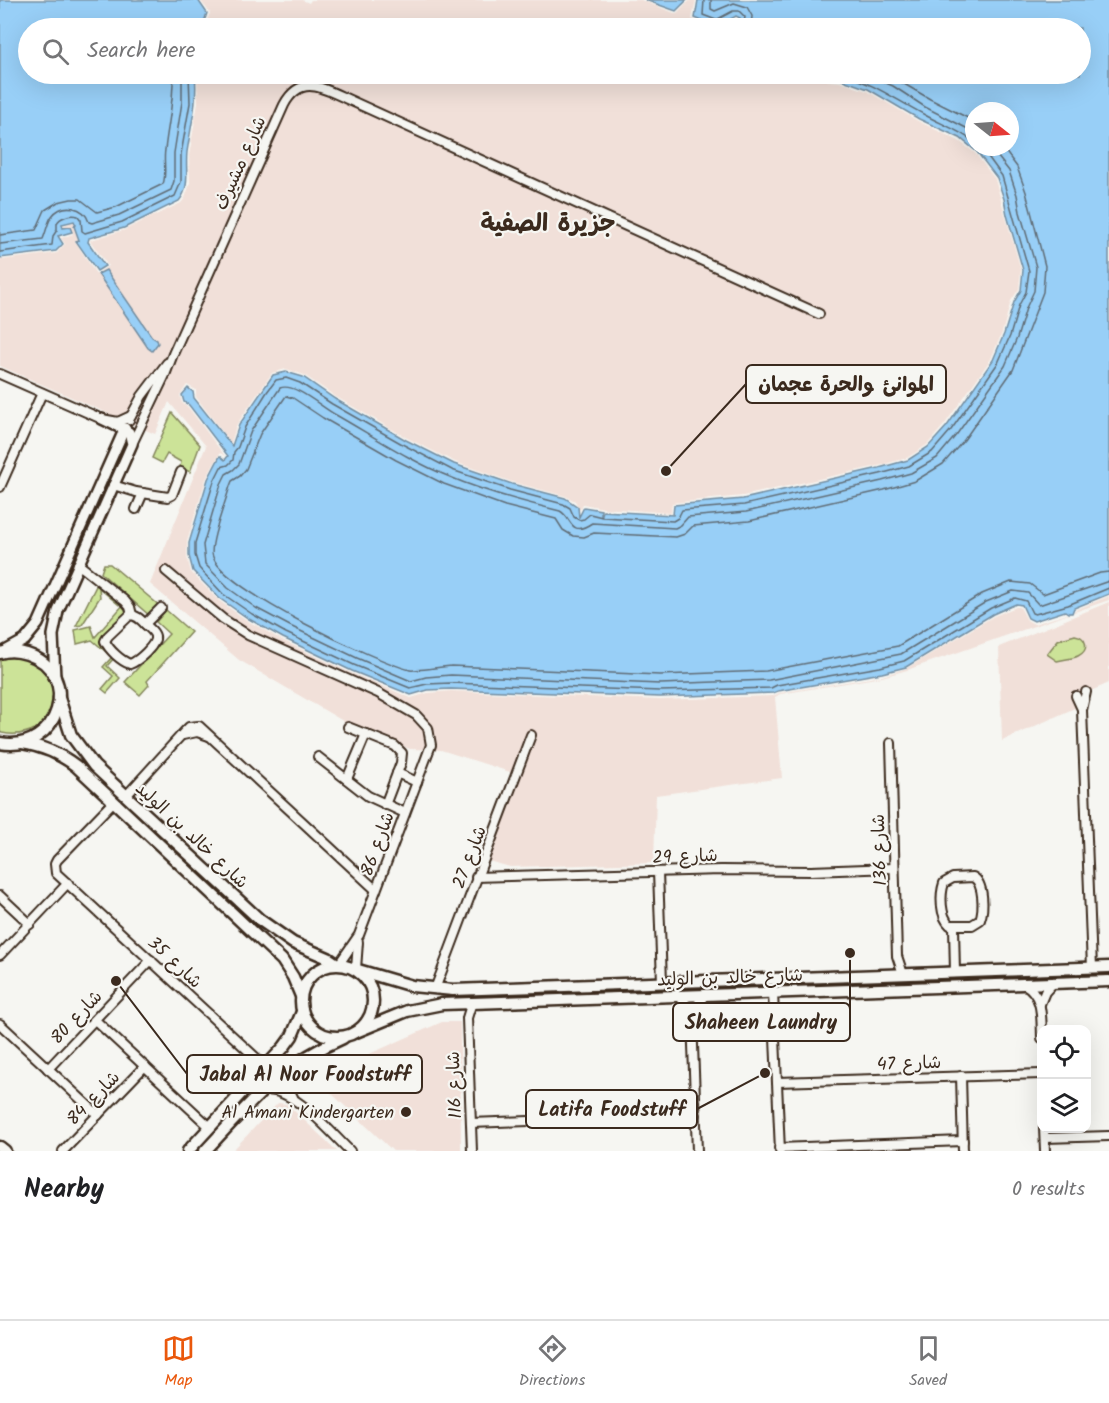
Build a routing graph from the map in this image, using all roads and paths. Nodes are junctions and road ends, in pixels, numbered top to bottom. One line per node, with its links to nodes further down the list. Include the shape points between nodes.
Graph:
1 (819, 314): 2 (street, شارع مشيرف, via 398,121 315,86 305,86 288,97)
2 (173, 354): 5 (street, شارع مشيرف); 9 (street, شارع مشيرف)
3 (0, 374): 4 (street)
4 (42, 393): 6 (street); 11 (street)
5 (131, 416): 6 (street, via 118,422); 7 (street, شارع مشيرف)
6 (102, 419): 7 (street); 8 (street, via 114,429)
7 (125, 428): 8 (street, شارع مشيرف); 9 (street)
8 (118, 443): 20 (street, شارع مشيرف, via 38,624 25,640)
9 (132, 444): 12 (street, شارع مشيرف)
10 (181, 472): 13 (street, via 170,496)
11 (1, 482)
12 (113, 484): 13 (street); 15 (street, شارع مشيرف)
13 (143, 493): 14 (street)
14 (136, 509)
15 (78, 564): 18 (street, via 125,601); 21 (street, شارع مشيرف, via 55,623 52,648)
16 (166, 571): 35 (street, شارع 86, via 248,635 378,693 416,715 431,736)
17 (160, 608): 19 (street)
18 (132, 615): 19 (street); 19 (street, via 105,641 127,663 137,661 155,640 155,634)
19 (145, 624)
20 (3, 652): 21 (main road, via 32,656)
21 (56, 680): 24 (main road, شارع خالد بن الوليد)
22 (1086, 692): 25 (street)
23 (1076, 696): 25 (street)
24 (59, 698): 29 (main road, via 54,719 46,730); 36 (main road, شارع خالد بن الوليد, via 78,746)
25 (1082, 710): 53 (street)
26 (348, 727): 27 (street)
27 (366, 734): 33 (street, via 399,750 402,760); 34 (street)
28 (531, 735): 42 (street, شارع 27)
29 (22, 743): 31 (main road); 37 (main road, شارع خالد بن الوليد, via 45,748 66,759)
30 (891, 743): 40 (street, شارع 136)
31 (3, 744)
32 (318, 757): 34 (street)
33 (397, 773): 35 (street); 38 (street)
34 (346, 779): 38 (street)
35 (417, 782): 39 (street, شارع 86)
36 (126, 796): 44 (street, via 189,727 199,726); 52 (main road, شارع خالد بن الوليد, via 260,920 293,943)
37 (113, 802): 43 (street, via 57,860 56,873); 71 (main road, شارع خالد بن الوليد, via 282,960)
38 (385, 805): 39 (street)
39 (405, 813): 44 (street, شارع 86)
40 (894, 868): 41 (street, شارع 29); 50 (street, شارع 136)
41 (658, 872): 42 (street, شارع 29); 62 (street)
42 (476, 877): 65 (street, شارع 27)
43 (66, 881): 46 (street); 51 (street, شارع 35)
44 (376, 890): 48 (street, شارع 86)
45 (0, 896): 46 (street)
46 (30, 924): 49 (street)
47 (954, 926): 47 (street, via 975,924 982,917 981,886 976,878 953,878 944,883 943,915); 56 (street)
48 (359, 935): 52 (street, شارع 86); 55 (street, شارع 86)
49 (0, 955)
50 (897, 956): 57 (street, شارع 136); 59 (street, شارع 136)
51 (151, 960): 78 (street, شارع 80); 84 (street, شارع 35)
52 (338, 964): 55 (main road); 71 (main road, via 317,970 303,986)
53 (1092, 968): 54 (main road, شارع خالد بن الوليد); 56 (main road, شارع خالد بن الوليد)
54 (1109, 968)
55 (357, 970): 65 (main road, شارع خالد بن الوليد); 81 (main road, via 372,990 374,1002 365,1024)
56 (955, 973): 57 (main road, شارع خالد بن الوليد)
57 (903, 974): 59 (main road, شارع خالد بن الوليد)
58 (871, 975): 59 (main road, شارع خالد بن الوليد); 60 (main road, شارع خالد بن الوليد); 66 (main road, via 867,982)
59 (891, 975)
60 (852, 976): 62 (main road, شارع خالد بن الوليد); 67 (main road, via 857,982)
61 (1109, 981): 63 (main road, شارع خالد بن الوليد)
62 (662, 982): 65 (main road, شارع خالد بن الوليد)
63 (1054, 982): 64 (main road, شارع خالد بن الوليد); 74 (street)
64 (1024, 984): 66 (main road, شارع خالد بن الوليد); 74 (street)
65 (435, 989)
66 (871, 989): 67 (main road, شارع خالد بن الوليد)
67 (852, 990): 68 (main road, شارع خالد بن الوليد)
68 (773, 992): 69 (main road, شارع خالد بن الوليد); 88 (street)
69 (706, 994): 70 (main road, شارع خالد بن الوليد); 77 (street)
70 (678, 995): 72 (main road, شارع خالد بن الوليد); 77 (street, via 688,1006)
71 (301, 996): 75 (main road)
72 (472, 1002): 73 (main road, شارع خالد بن الوليد); 76 (street, شارع 116)
73 (458, 1003): 76 (street, شارع 116); 81 (main road, شارع خالد بن الوليد, via 418,1008)
74 (1040, 1004): 80 (street)
75 (302, 1012): 81 (main road, via 321,1034); 84 (main road, via 292,1036)
76 (467, 1018): 93 (street, شارع 116)
77 (692, 1019): 92 (street)
78 (95, 1020): 83 (street); 85 (street, شارع 80)
79 (0, 1024): 85 (street)
80 (1041, 1025)
81 (353, 1034): 82 (main road, شارع خالد بن الوليد)
82 (294, 1065): 89 (main road, شارع خالد بن الوليد); 90 (street, via 289,1085)
83 (145, 1066): 91 (street, شارع 84); 94 (street)
84 (266, 1067): 94 (main road)
85 (48, 1069): 91 (street)
86 (1037, 1074): 87 (street, شارع 47)
87 (961, 1076): 88 (street, شارع 47); 98 (street)
88 (777, 1082): 100 (street)
89 (261, 1091): 90 (street, via 275,1090); 104 (main road, شارع خالد بن الوليد)
90 (294, 1098): 105 (street)
91 (98, 1115): 102 (street, شارع 84)
92 (696, 1115): 93 (street); 107 (street)
93 (471, 1123): 106 (street, شارع 116)
94 (210, 1127): 103 (main road)
95 (1044, 1133): 97 (street)
96 (1109, 1136): 97 (street)
97 (1045, 1138): 109 (street)
98 (963, 1141): 100 (street); 108 (street)
99 (0, 1147): 101 (main road)
100 (779, 1149)
101 (5, 1151)
102 (63, 1151)
103 (188, 1151)
104 (205, 1151)
105 (351, 1151)
106 (472, 1151)
107 (698, 1151)
108 (963, 1151)
109 (1045, 1151)

